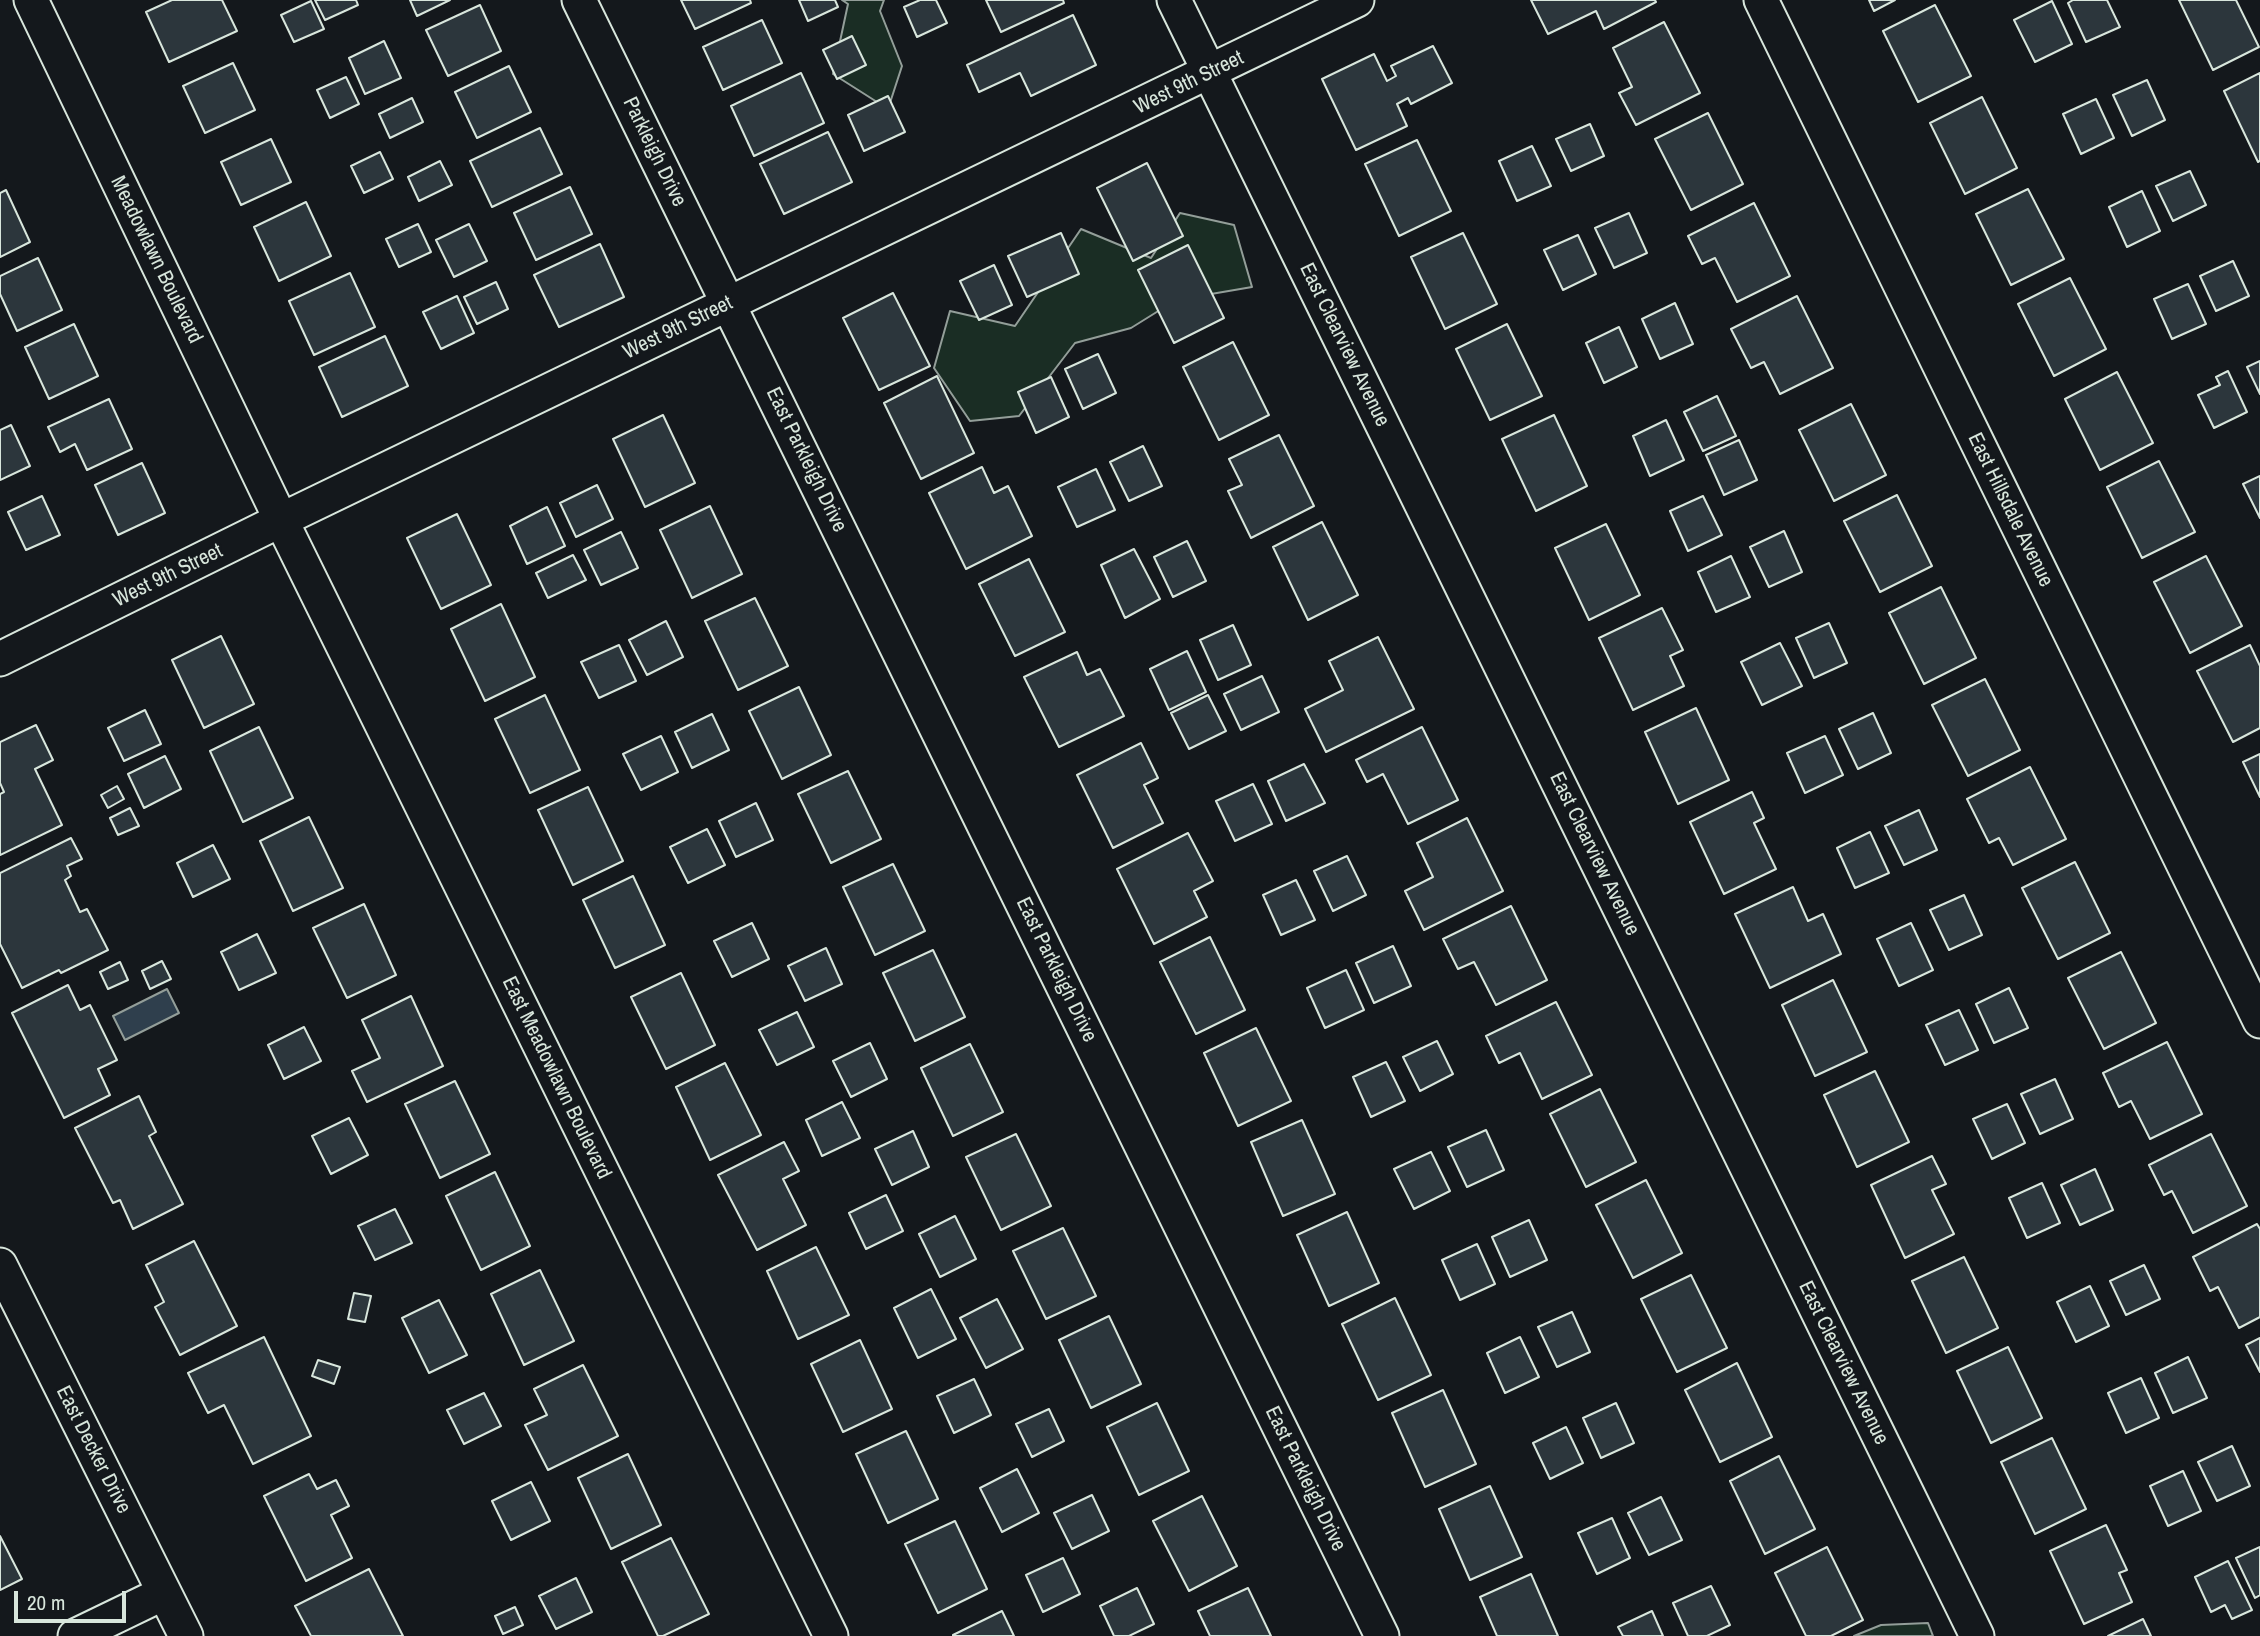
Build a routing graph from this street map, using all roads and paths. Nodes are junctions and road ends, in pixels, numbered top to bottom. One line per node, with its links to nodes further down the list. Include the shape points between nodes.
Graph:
1 (31, 0): 8 (street, Meadowlawn Boulevard)
2 (579, 0): 7 (street, Parkleigh Drive)
3 (1174, 0): 6 (street, East Clearview Avenue)
4 (1357, 0): 6 (street, West 9th Street)
5 (1761, 0): 10 (street, East Hillsdale Avenue)
6 (1210, 73): 7 (street, West 9th Street); 17 (street, East Clearview Avenue)
7 (729, 303): 8 (street, West 9th Street); 16 (street, East Parkleigh Drive)
8 (281, 520): 9 (street, West 9th Street); 15 (street, East Meadowlawn Boulevard)
9 (0, 659)
10 (2260, 1021)
11 (0, 1265): 12 (street, East Decker Drive)
12 (164, 1593): 13 (street); 14 (street, East Decker Drive)
13 (75, 1636)
14 (186, 1636)
15 (831, 1636)
16 (1382, 1636)
17 (1977, 1636)

